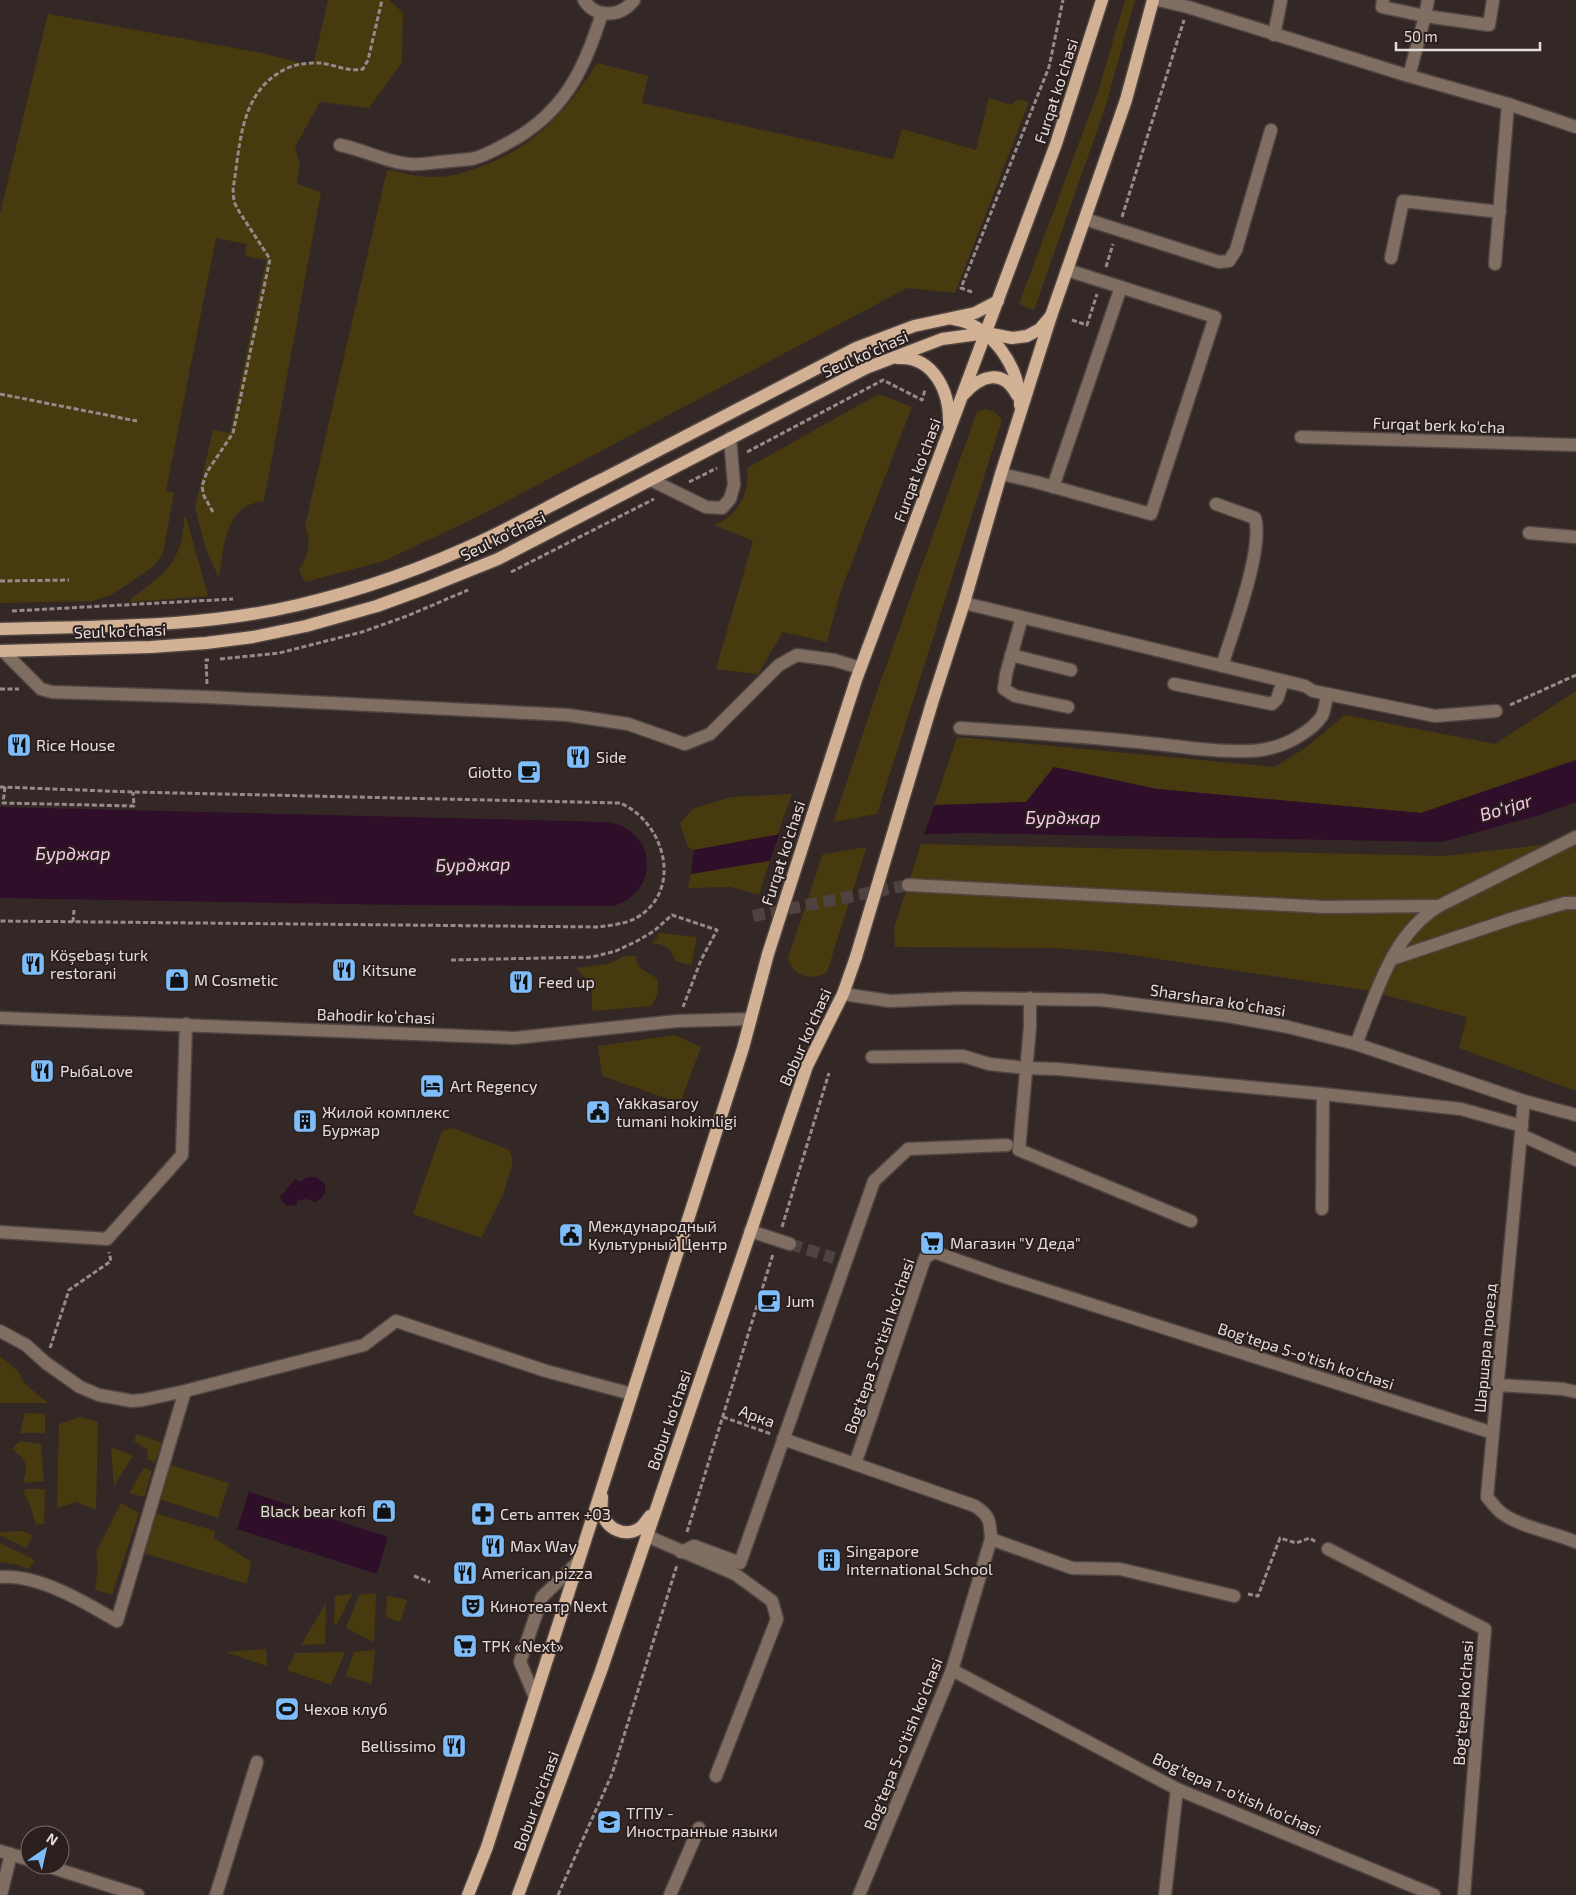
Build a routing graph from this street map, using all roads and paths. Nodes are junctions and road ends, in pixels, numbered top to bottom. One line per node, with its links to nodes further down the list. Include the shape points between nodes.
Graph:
1 (382, 0): 50 (path, via 368,60 363,68 356,70 321,63 288,68 259,90 245,115 233,189 234,202 270,260 233,433 207,472 202,486)
2 (584, 0): 13 (street, via 593,10)
3 (634, 0): 13 (street, via 622,11)
4 (1062, 0): 29 (path, via 1048,67 961,288)
5 (1102, 0): 30 (main road, Furqat ko'chasi, via 1059,135)
6 (1153, 0): 22 (main road, via 1126,100)
7 (1158, 0): 12 (street)
8 (1281, 0): 15 (street)
9 (1383, 0): 14 (street, via 1382,7)
10 (1428, 0): 14 (street)
11 (1493, 0): 14 (street, via 1489,25)
12 (1188, 7): 15 (street); 23 (path)
13 (602, 13): 20 (street, via 578,74 547,117 522,136 472,159 409,164)
14 (1425, 16): 16 (street)
15 (1274, 34): 16 (street)
16 (1408, 76): 17 (street)
17 (1508, 104): 18 (street); 21 (street)
18 (1576, 127)
19 (1270, 130): 23 (street, via 1236,250 1229,261 1219,262)
20 (340, 145)
21 (1500, 212): 24 (street, via 1403,201); 25 (street)
22 (1085, 219): 23 (street); 26 (main road)
23 (1118, 230): 27 (path)
24 (1391, 258)
25 (1494, 264)
26 (1067, 270): 27 (street); 31 (main road)
27 (1102, 281): 28 (street); 33 (path, via 1087,326)
28 (1120, 286): 48 (street); 48 (street, via 1215,317 1151,514)
29 (972, 292)
30 (998, 301): 32 (main road, Seul ko'chasi, via 975,313); 34 (main road, Furqat ko'chasi)
31 (1051, 316): 34 (main road, Seul ko'chasi, via 1040,329 1027,336 1012,338); 40 (main road)
32 (949, 319): 34 (main road, Seul ko'chasi, via 968,323); 59 (main road, Seul ko'chasi, via 914,326 856,348 488,538 368,586 295,606 196,621)
33 (1072, 320)
34 (986, 332): 35 (main road, Seul ko'chasi, via 942,339); 38 (main road, Furqat ko'chasi); 40 (main road, via 1010,367 1018,388)
35 (890, 358): 42 (main road, via 913,359 937,377 947,400); 43 (main road, Seul ko'chasi)
36 (926, 387): 39 (path)
37 (0, 394): 41 (path)
38 (961, 398): 40 (main road, via 978,382 989,377 1001,378 1017,395); 42 (main road, Furqat ko'chasi)
39 (922, 400)
40 (1020, 415): 46 (main road)
41 (137, 421)
42 (948, 434): 65 (main road, Furqat ko'chasi)
43 (730, 438): 47 (main road, Seul ko'chasi); 47 (street, via 734,485 730,499 722,508 706,507)
44 (1301, 438): 45 (street, Furqat berk ko'cha)
45 (1576, 445)
46 (1001, 474): 48 (street); 56 (main road)
47 (650, 480): 60 (main road, Seul ko'chasi, via 474,569 394,600 321,622 253,637 177,646)
48 (1053, 487)
49 (1216, 504): 63 (street, via 1255,518 1258,528 1254,558)
50 (213, 512)
51 (1529, 533): 52 (street)
52 (1576, 537)
53 (70, 580): 54 (path)
54 (0, 581)
55 (242, 599): 57 (path)
56 (964, 603): 58 (street); 86 (main road, Bobur ko'chasi, bridge)
57 (9, 611)
58 (1022, 617): 61 (street); 63 (street)
59 (0, 628)
60 (2, 651): 70 (street, via 42,689 52,692)
61 (1011, 655): 64 (street); 71 (street, via 1004,689 1015,696)
62 (206, 660): 70 (path)
63 (1222, 666): 67 (street)
64 (1071, 670)
65 (858, 674): 70 (street, via 834,660 797,655 779,665 710,734 685,744 628,724 568,715); 83 (main road, Furqat ko'chasi, bridge)
66 (1576, 675): 72 (path)
67 (1283, 681): 68 (street, via 1272,704); 69 (street)
68 (1174, 684)
69 (1328, 694): 72 (street, via 1435,716); 73 (street, via 1322,715 1307,730 1271,749 1207,749)
70 (207, 697)
71 (1068, 707)
72 (1496, 711)
73 (960, 728)
74 (2, 787): 75 (path); 75 (path, via 4,803 80,806 134,806)
75 (133, 792): 82 (path, via 620,803 640,815 654,833 664,859 664,874 655,900 646,910 636,918 599,927)
76 (1576, 837): 79 (street)
77 (908, 885): 79 (street, via 1326,907)
78 (1576, 903): 84 (street, via 1522,916)
79 (1439, 906): 84 (street, via 1420,919)
80 (74, 910): 82 (path)
81 (0, 920): 82 (path)
82 (74, 922)
83 (768, 954): 89 (main road, Bobur ko'chasi)
84 (1392, 959): 92 (street)
85 (451, 960): 90 (path, via 592,957 637,941 672,915 717,930 701,960)
86 (843, 994): 87 (street, Sharshara koʻchasi, via 890,1001); 104 (main road, Bobur ko'chasi, via 806,1066)
87 (1030, 998): 92 (street, Sharshara koʻchasi, via 1101,1000 1209,1013 1288,1027); 94 (street)
88 (0, 1018): 91 (street, Bahodir koʻchasi)
89 (751, 1019): 90 (street, Bahodir koʻchasi); 115 (main road, Bobur ko'chasi)
90 (677, 1021): 91 (street, Bahodir koʻchasi, via 515,1038)
91 (186, 1024): 107 (street, via 182,1155)
92 (1356, 1044): 97 (street, Sharshara koʻchasi)
93 (872, 1057): 94 (street, via 963,1056 989,1064)
94 (1026, 1068): 96 (street); 103 (street, via 1019,1150)
95 (830, 1073): 105 (path)
96 (1323, 1094): 99 (street, via 1461,1110); 102 (street)
97 (1524, 1101): 98 (street, Sharshara koʻchasi); 99 (street, Шаршара проезд)
98 (1576, 1114)
99 (1521, 1131): 101 (street); 112 (street, Шаршара проезд)
100 (1007, 1144): 118 (street, via 908,1149 874,1181 839,1260)
101 (1576, 1160)
102 (1322, 1210)
103 (1191, 1221)
104 (750, 1231): 108 (street); 121 (main road, Bobur ko'chasi)
105 (780, 1231)
106 (0, 1232): 107 (street)
107 (107, 1239): 111 (path, via 111,1261 69,1290)
108 (790, 1244)
109 (775, 1250): 116 (path)
110 (0, 1331): 111 (street, via 26,1345)
111 (46, 1363): 113 (street, via 80,1386 110,1398 144,1400)
112 (1498, 1385): 114 (street); 117 (street, Шаршара проезд)
113 (185, 1391): 115 (street, via 364,1345 396,1321 546,1371); 128 (street, via 117,1621 72,1595 15,1576)
114 (1576, 1392)
115 (632, 1394): 127 (main road, Bobur ko'chasi)
116 (723, 1417): 118 (path, Арка); 126 (path)
117 (1493, 1433): 119 (street, Bog'tepa 5-o'tish ko'chasi, via 934,1252 925,1258); 124 (street, Шаршара проезд, via 1487,1497 1503,1514)
118 (783, 1438): 119 (street); 126 (street, via 740,1563 694,1546)
119 (855, 1464): 123 (street, Bog'tepa 5-o'tish ko'chasi, via 975,1506 985,1512 990,1522)
120 (602, 1490): 121 (main road, via 602,1512 607,1524 619,1531 630,1532 641,1527)
121 (656, 1510): 122 (main road, Bobur ko'chasi)
122 (647, 1536): 126 (street); 147 (main road, Bobur ko'chasi)
123 (990, 1539): 131 (street, via 1072,1568 1120,1569); 134 (street, Bog'tepa 5-o'tish ko'chasi)
124 (1576, 1542)
125 (1328, 1549): 131 (path, via 1310,1538 1296,1543 1280,1538 1258,1596 1242,1592); 153 (street, Bog'tepa ko'chasi, via 1484,1629)
126 (681, 1552): 137 (street, via 735,1574 772,1601 778,1619); 148 (path, via 612,1774)
127 (578, 1562): 135 (main road, Bobur ko'chasi); 135 (street, via 542,1597 520,1662)
128 (0, 1576)
129 (414, 1576): 130 (path)
130 (430, 1582)
131 (1234, 1596)
132 (514, 1605): 133 (path)
133 (522, 1608)
134 (952, 1670): 138 (street, Bog'tepa 1-o'tish ko'chasi); 150 (street, Bog'tepa 5-o'tish ko'chasi)
135 (535, 1697): 146 (main road, Bobur ko'chasi, via 487,1847)
136 (257, 1762): 145 (street)
137 (716, 1776)
138 (1177, 1789): 151 (street); 152 (street, Bog'tepa 1-o'tish ko'chasi)
139 (699, 1828): 149 (street)
140 (5, 1852): 141 (street); 143 (street)
141 (20, 1857)
142 (70, 1873): 144 (street)
143 (1, 1895)
144 (138, 1895)
145 (216, 1895)
146 (468, 1895)
147 (518, 1895)
148 (558, 1895)
149 (670, 1895)
150 (859, 1895)
151 (1165, 1895)
152 (1434, 1895)
153 (1464, 1895)

